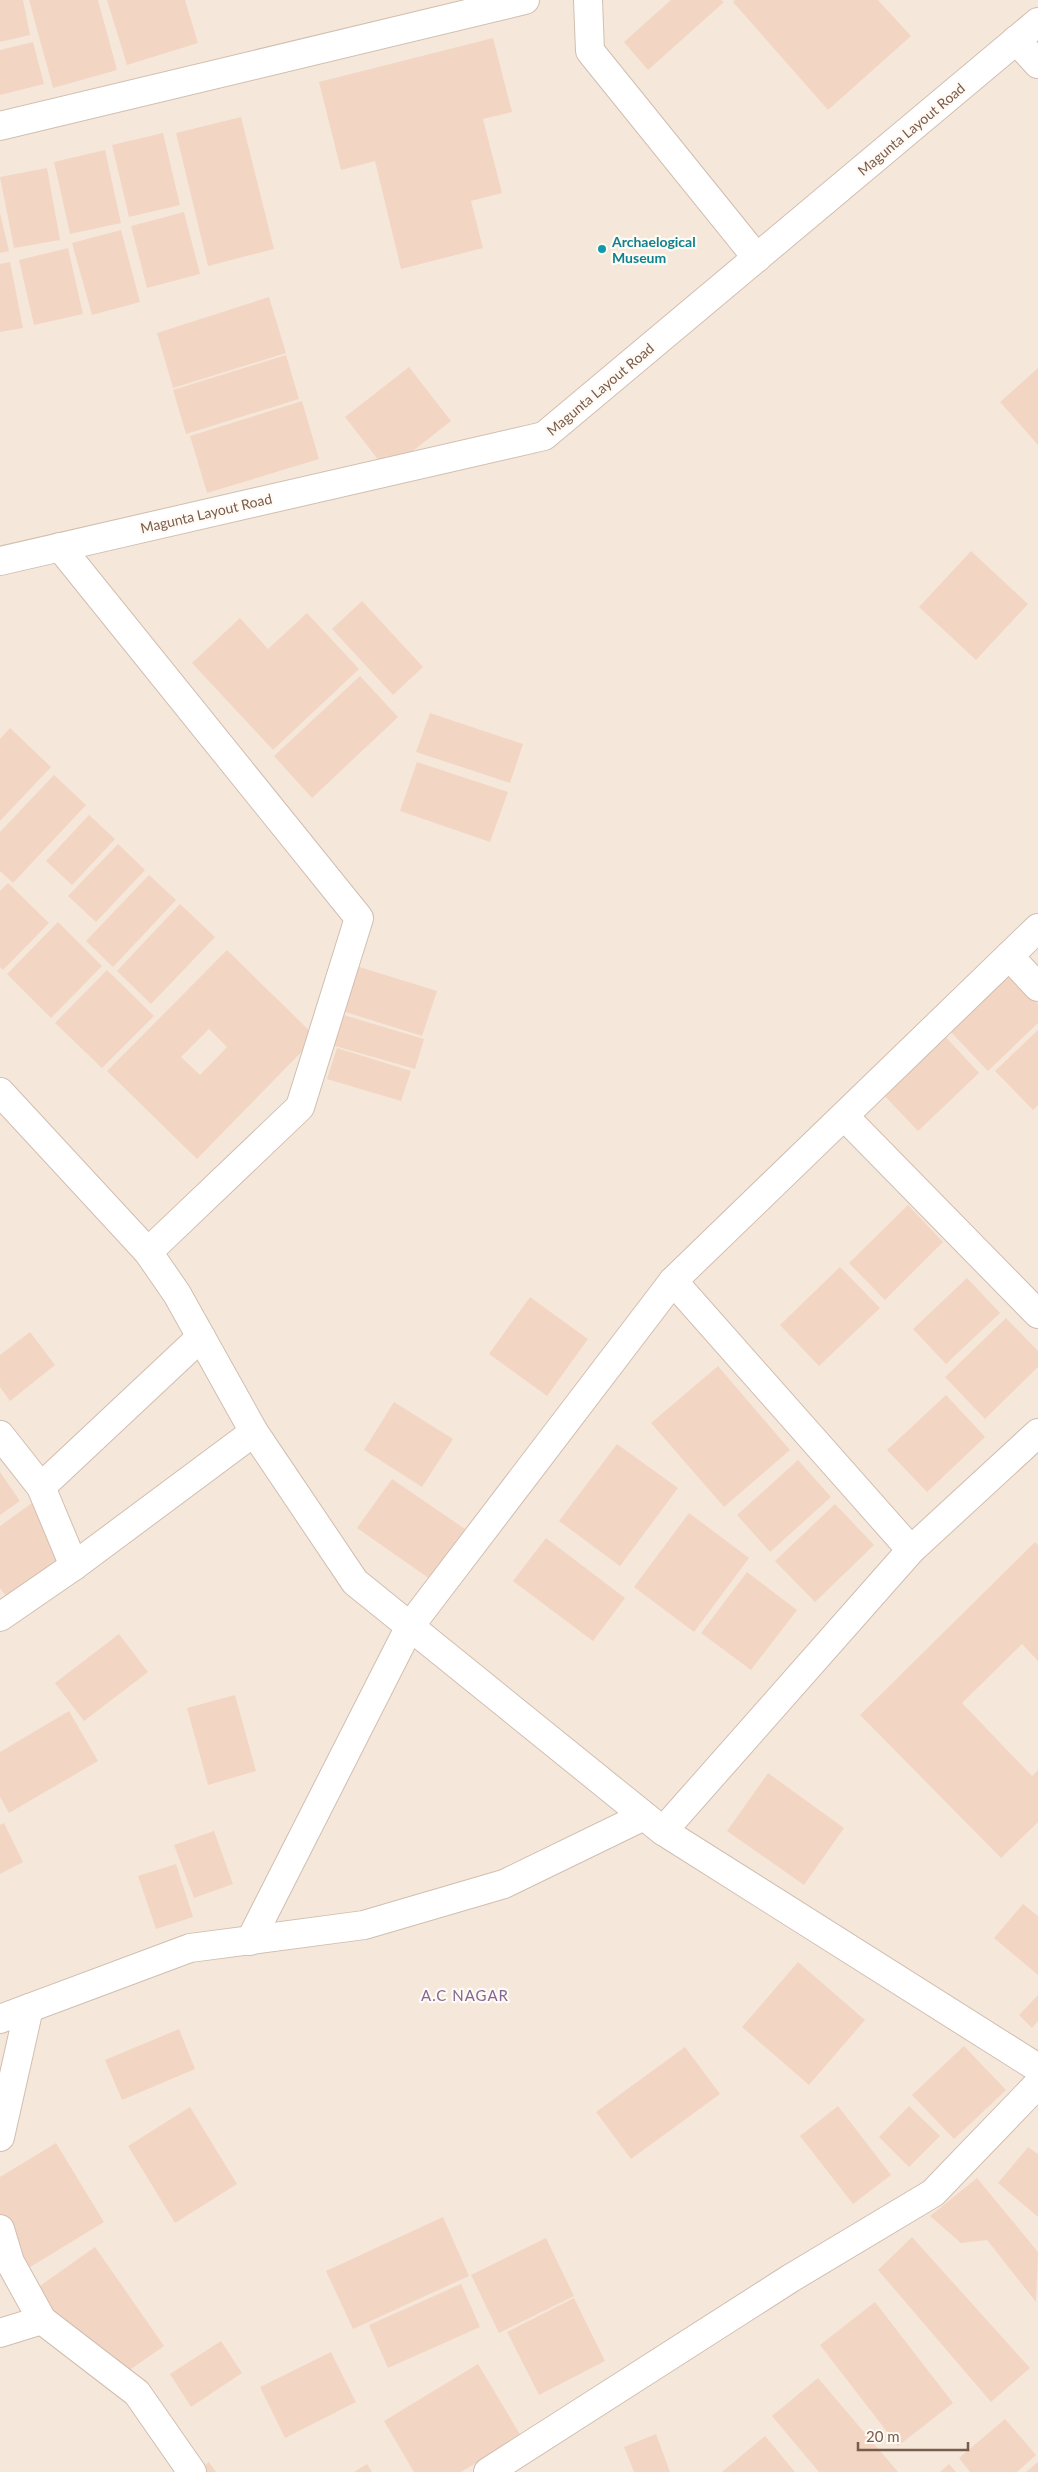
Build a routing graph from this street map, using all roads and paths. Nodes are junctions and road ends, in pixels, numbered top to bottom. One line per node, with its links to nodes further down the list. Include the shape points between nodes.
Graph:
1 (525, 0): 6 (street)
2 (588, 0): 7 (street, via 590,51)
3 (1038, 22): 4 (street, Magunta Layout Road)
4 (1016, 40): 5 (street); 7 (street, Magunta Layout Road)
5 (1038, 64)
6 (0, 126)
7 (757, 258): 8 (street, Magunta Layout Road, via 544,436)
8 (60, 547): 9 (street, Magunta Layout Road); 15 (street, via 359,918 300,1107)
9 (0, 561)
10 (1038, 928): 11 (street)
11 (1009, 956): 12 (street); 14 (street)
12 (1038, 987)
13 (0, 1092): 15 (street)
14 (845, 1117): 16 (street); 17 (street)
15 (148, 1252): 18 (street)
16 (673, 1282): 23 (street); 26 (street)
17 (1038, 1314)
18 (201, 1337): 19 (street); 22 (street)
19 (254, 1432): 24 (street); 26 (street, via 355,1582)
20 (1038, 1433): 23 (street)
21 (0, 1435): 22 (street)
22 (41, 1487): 24 (street)
23 (911, 1550): 27 (street)
24 (74, 1566): 25 (street)
25 (0, 1617)
26 (410, 1626): 27 (street); 28 (street)
27 (653, 1823): 28 (street, via 504,1884 364,1925); 31 (street)
28 (250, 1941): 29 (street, via 190,1948)
29 (29, 2008): 30 (street); 33 (street)
30 (0, 2019)
31 (1038, 2068)
32 (1038, 2084): 38 (street, via 933,2193 791,2278)
33 (0, 2137)
34 (0, 2229): 35 (street, via 10,2262)
35 (42, 2320): 36 (street); 37 (street, via 137,2393)
36 (0, 2333)
37 (192, 2472)
38 (488, 2472)

